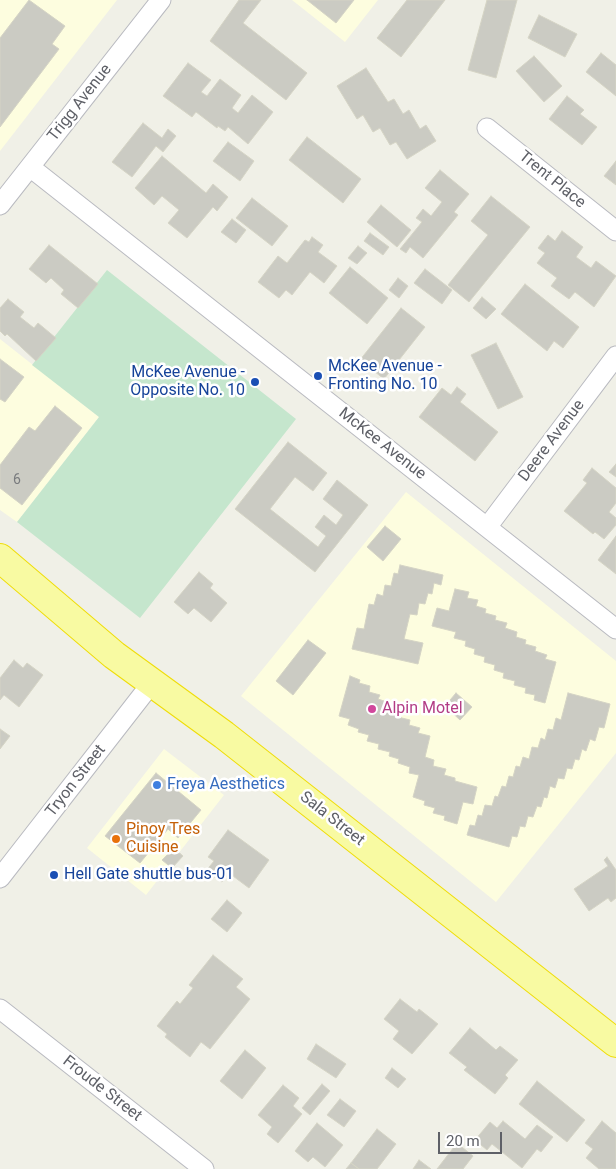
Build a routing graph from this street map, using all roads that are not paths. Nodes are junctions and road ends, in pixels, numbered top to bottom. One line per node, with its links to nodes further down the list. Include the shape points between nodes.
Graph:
1 (161, 0): 3 (street, Trigg Avenue)
2 (487, 128): 5 (street, Trent Place)
3 (30, 168): 4 (street, Trigg Avenue); 7 (street, McKee Avenue)
4 (0, 206)
5 (616, 231)
6 (616, 356): 7 (street, Deere Avenue)
7 (488, 526): 9 (street, McKee Avenue)
8 (0, 558): 10 (highway, Sala Street)
9 (616, 628)
10 (151, 684): 11 (street, Tryon Street); 13 (highway, Sala Street, via 224,735)
11 (0, 878)
12 (0, 1009): 14 (street, Froude Street)
13 (616, 1043)
14 (204, 1169)

